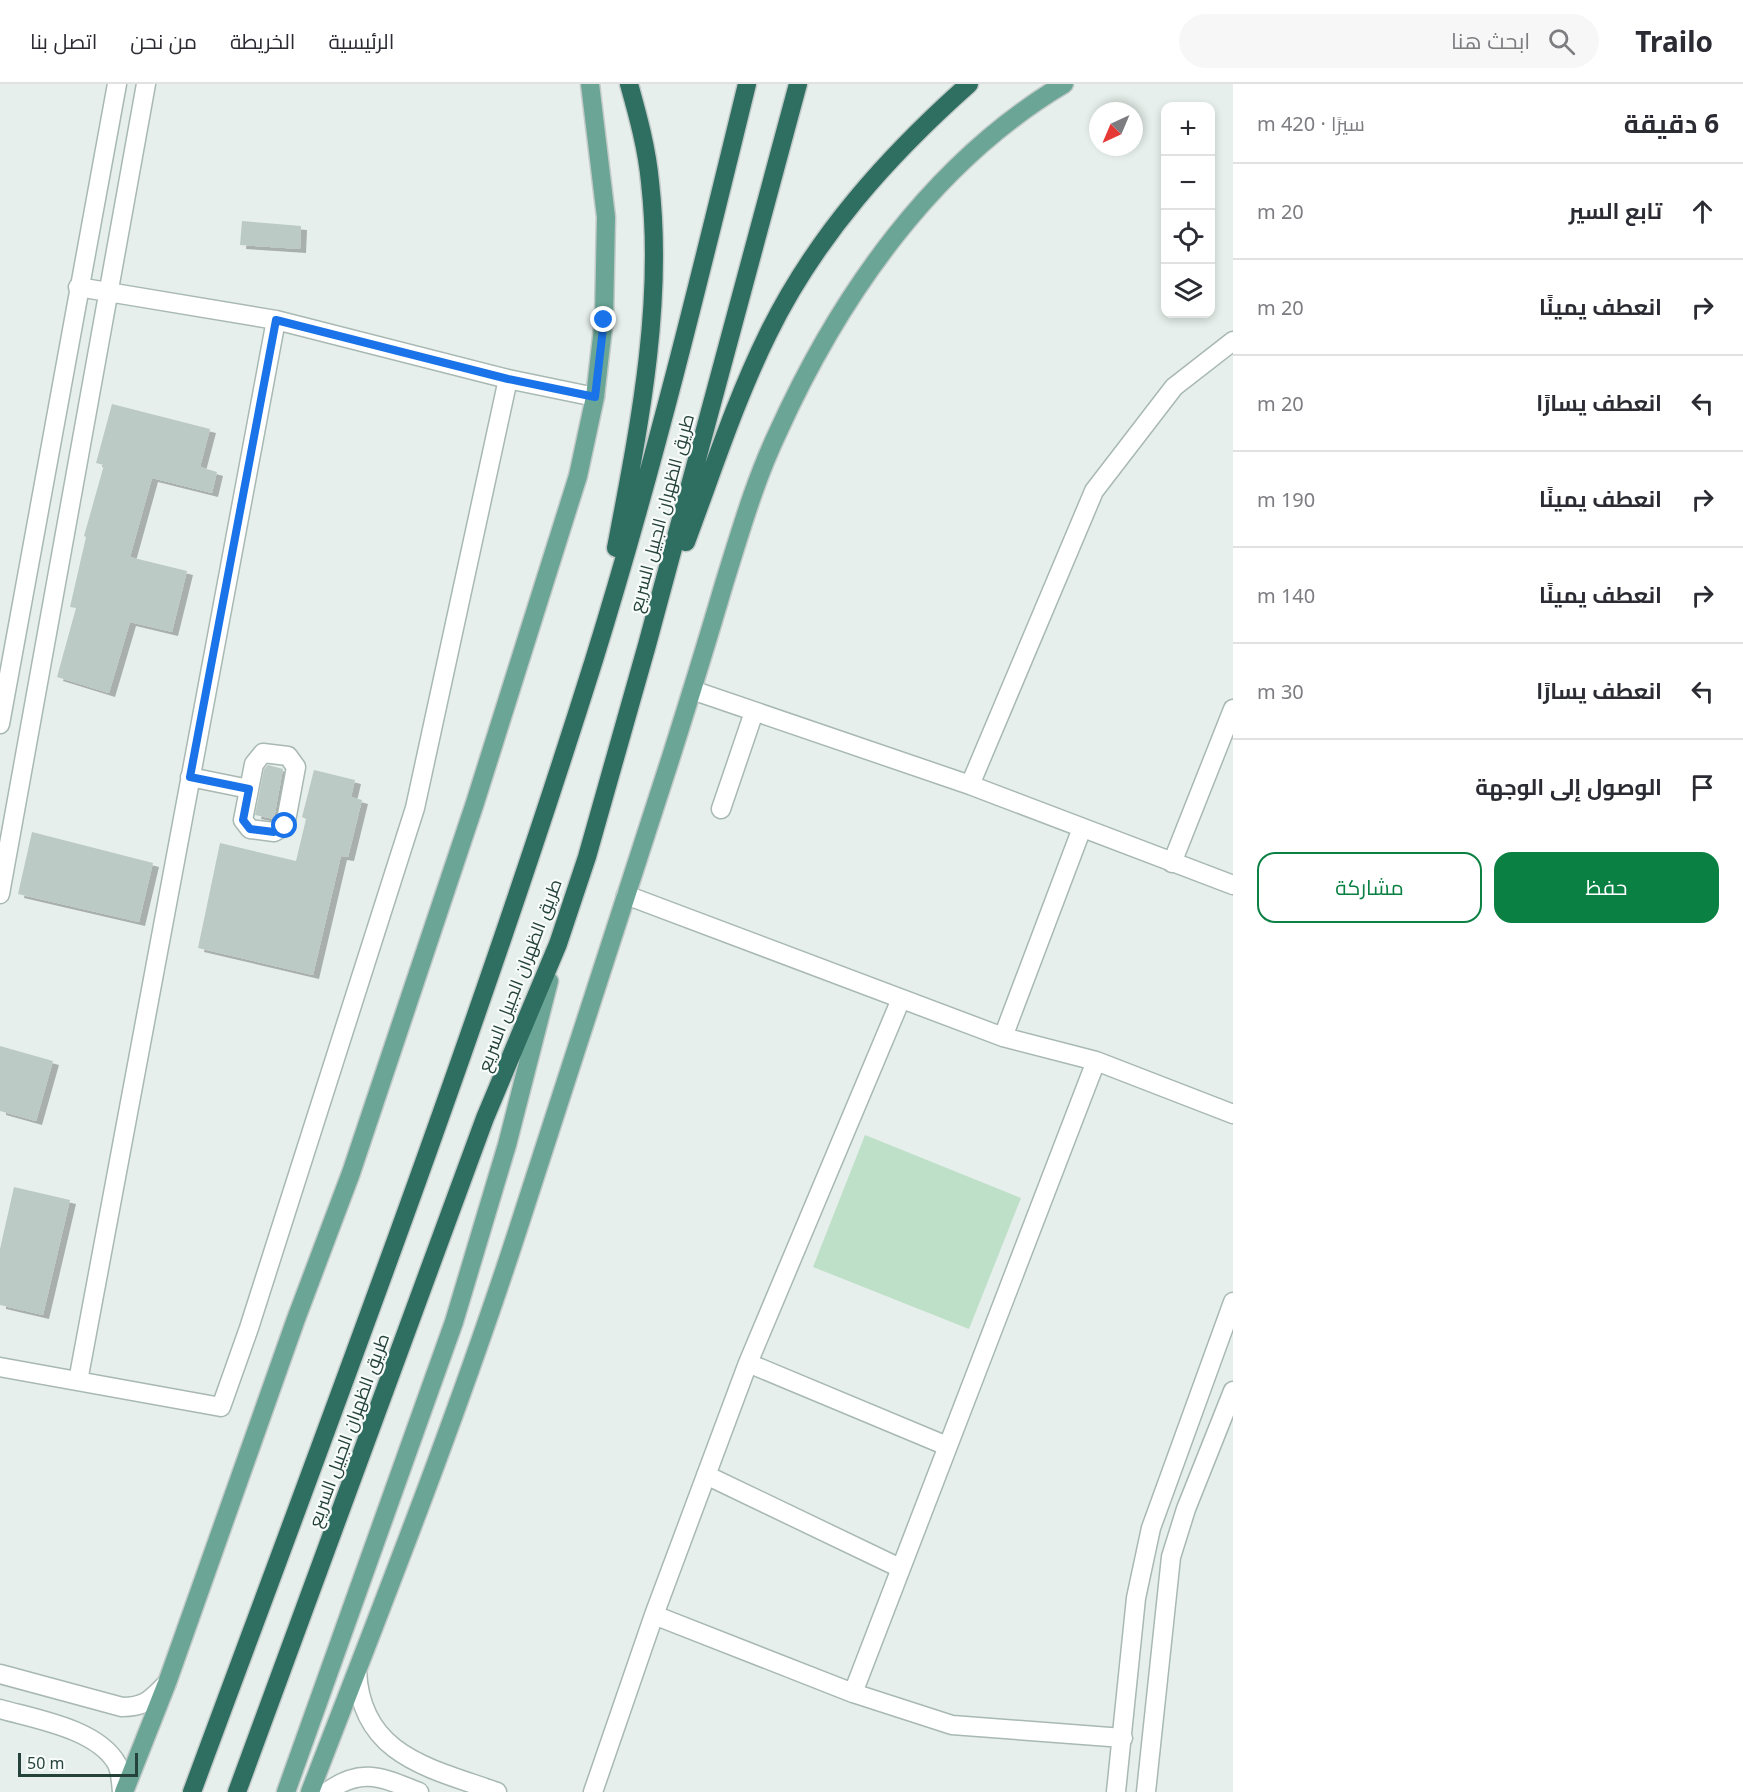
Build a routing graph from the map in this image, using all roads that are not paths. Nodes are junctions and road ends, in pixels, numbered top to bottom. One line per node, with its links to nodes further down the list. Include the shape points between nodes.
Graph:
1 (117, 84): 9 (street)
2 (146, 84): 10 (street)
3 (590, 84): 14 (main road, via 606,217 604,320)
4 (629, 84): 16 (highway, via 650,180 654,249 650,333 643,402)
5 (747, 84): 16 (highway, طريق الظهران الجبيل السريع, via 676,375)
6 (798, 84): 15 (highway, طريق الظهران الجبيل السريع)
7 (969, 84): 15 (highway, via 913,133 853,200 768,334)
8 (1064, 84): 17 (main road, via 1024,108 958,164 876,261 827,334 777,433 743,522)
9 (78, 287): 10 (street); 20 (street)
10 (108, 293): 11 (street); 28 (street)
11 (276, 320): 13 (street); 21 (street)
12 (1233, 341): 22 (street, via 1174,387 1094,490)
13 (508, 379): 14 (street); 39 (street, via 415,808 221,1407)
14 (595, 397): 48 (main road, via 578,476 475,803 351,1173)
15 (647, 645): 30 (highway, طريق الظهران الجبيل السريع)
16 (595, 658): 49 (highway, طريق الظهران الجبيل السريع, via 466,1050)
17 (692, 690): 19 (street); 29 (main road)
18 (1233, 710): 26 (street)
19 (754, 712): 22 (street); 24 (street)
20 (0, 724)
21 (190, 777): 23 (street); 39 (street)
22 (970, 785): 25 (street)
23 (249, 789)
24 (721, 809)
25 (1082, 828): 26 (street); 32 (street)
26 (1172, 863): 27 (street)
27 (1233, 885)
28 (0, 894)
29 (626, 895): 31 (street); 46 (main road, via 501,1283)
30 (558, 944): 58 (highway, طريق الظهران الجبيل السريع, via 485,1118); 59 (main road, via 507,1145 454,1322)
31 (901, 999): 32 (street); 37 (street)
32 (1003, 1037): 33 (street)
33 (1096, 1061): 34 (street); 42 (street)
34 (1233, 1114)
35 (1233, 1302): 36 (street)
36 (1218, 1342): 41 (street, via 1221,1358 1208,1396 1214,1409); 52 (street, via 1151,1527 1136,1598)
37 (748, 1363): 42 (street); 43 (street)
38 (0, 1367): 39 (street)
39 (78, 1381)
40 (1233, 1391): 41 (street)
41 (1228, 1416): 65 (street, via 1186,1509 1171,1557)
42 (947, 1446): 44 (street)
43 (706, 1475): 44 (street); 45 (street)
44 (900, 1568): 50 (street)
45 (654, 1615): 50 (street); 64 (street)
46 (357, 1671): 53 (street, via 368,1720 394,1750); 60 (main road)
47 (0, 1674): 48 (street, via 122,1707 138,1707)
48 (167, 1683): 55 (main road)
49 (232, 1683): 56 (highway); 57 (highway, طريق الظهران الجبيل السريع)
50 (853, 1693): 52 (street, via 952,1725)
51 (0, 1709): 55 (street, via 74,1730 100,1747 116,1763)
52 (1124, 1738): 54 (street)
53 (430, 1768): 62 (street, via 414,1772 415,1786); 63 (street)
54 (1120, 1788)
55 (123, 1792)
56 (182, 1792)
57 (192, 1792)
58 (237, 1792)
59 (286, 1792)
60 (310, 1792)
61 (327, 1792): 62 (street, via 367,1774)
62 (420, 1792)
63 (497, 1792)
64 (593, 1792)
65 (1146, 1792)

